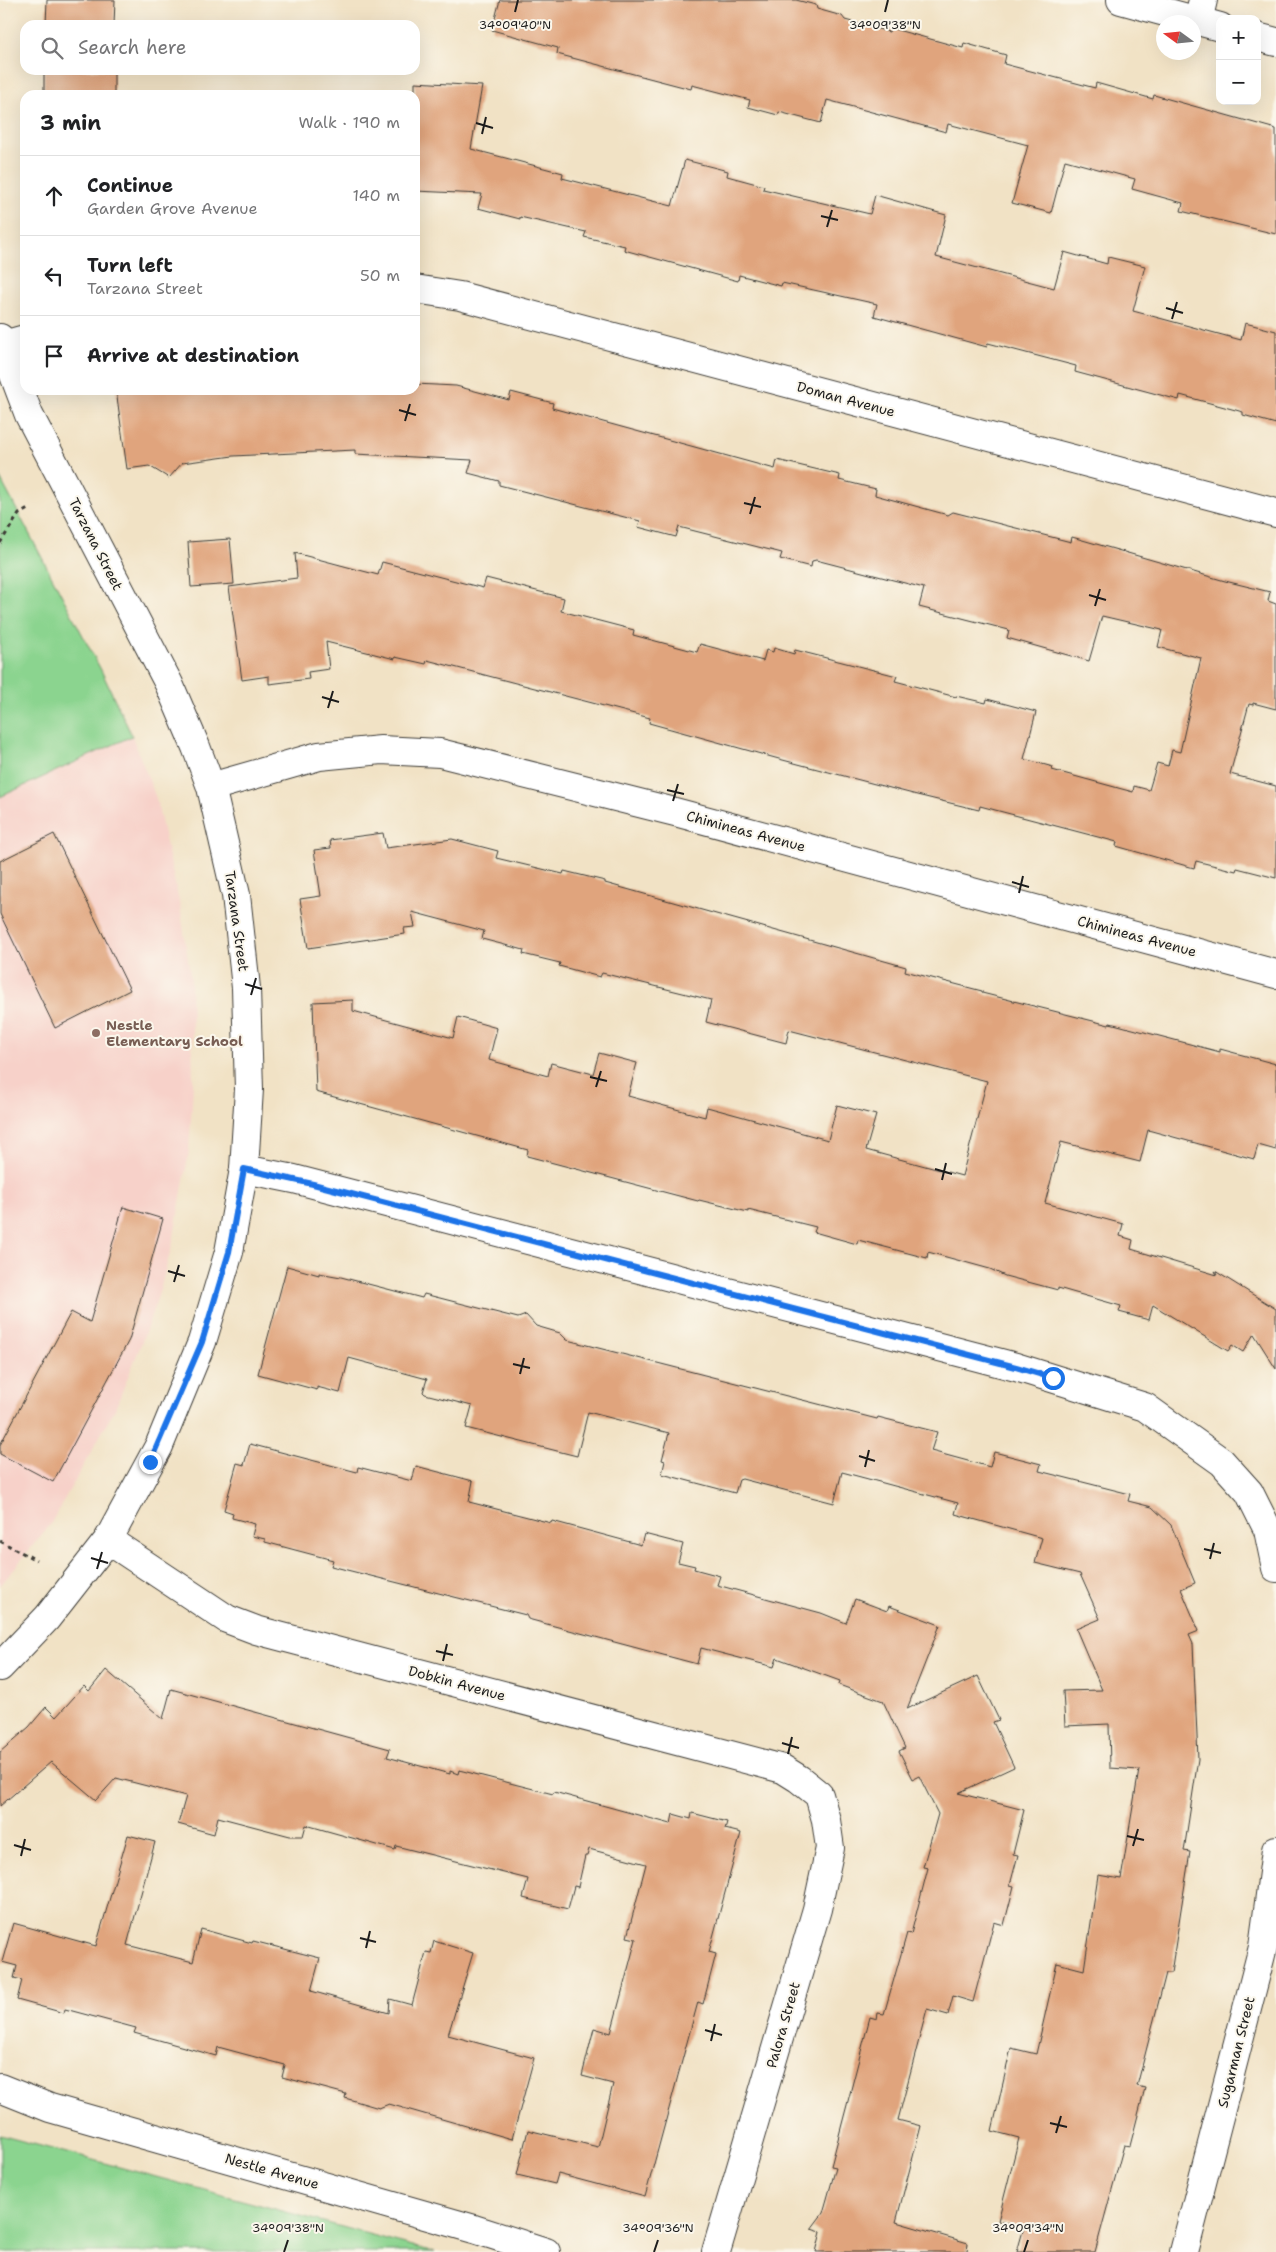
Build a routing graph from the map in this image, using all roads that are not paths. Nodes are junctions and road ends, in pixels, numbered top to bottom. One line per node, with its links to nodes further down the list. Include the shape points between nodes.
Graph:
1 (1121, 0): 2 (street)
2 (1207, 16)
3 (1261, 38): 4 (street)
4 (1276, 42)
5 (420, 290): 9 (street, Doman Avenue, via 460,296)
6 (7, 342): 7 (street, Tarzana Street)
7 (20, 385)
8 (23, 395): 10 (street, Tarzana Street, via 29,415 169,684)
9 (1276, 513)
10 (211, 787): 11 (street, Chimineas Avenue, via 319,756 381,750 440,753 684,814); 12 (street, Tarzana Street, via 236,895 246,988 249,1089)
11 (1276, 974)
12 (244, 1169): 13 (street, Tarzana Street, via 229,1252 202,1342 158,1446); 14 (street, via 294,1179 1016,1367 1145,1407 1222,1462 1249,1492 1268,1530)
13 (108, 1540): 15 (street, Tarzana Street, via 47,1618); 16 (street, Dobkin Avenue, via 227,1618 256,1630 783,1768)
14 (1276, 1568)
15 (0, 1667)
16 (819, 1795): 20 (street, Palora Street, via 830,1848 819,1901)
17 (1276, 1850): 21 (street, Sugarman Street, via 1263,1947)
18 (0, 2088): 19 (street, Nestle Avenue, via 50,2108)
19 (546, 2252)
20 (716, 2252)
21 (1184, 2252)

